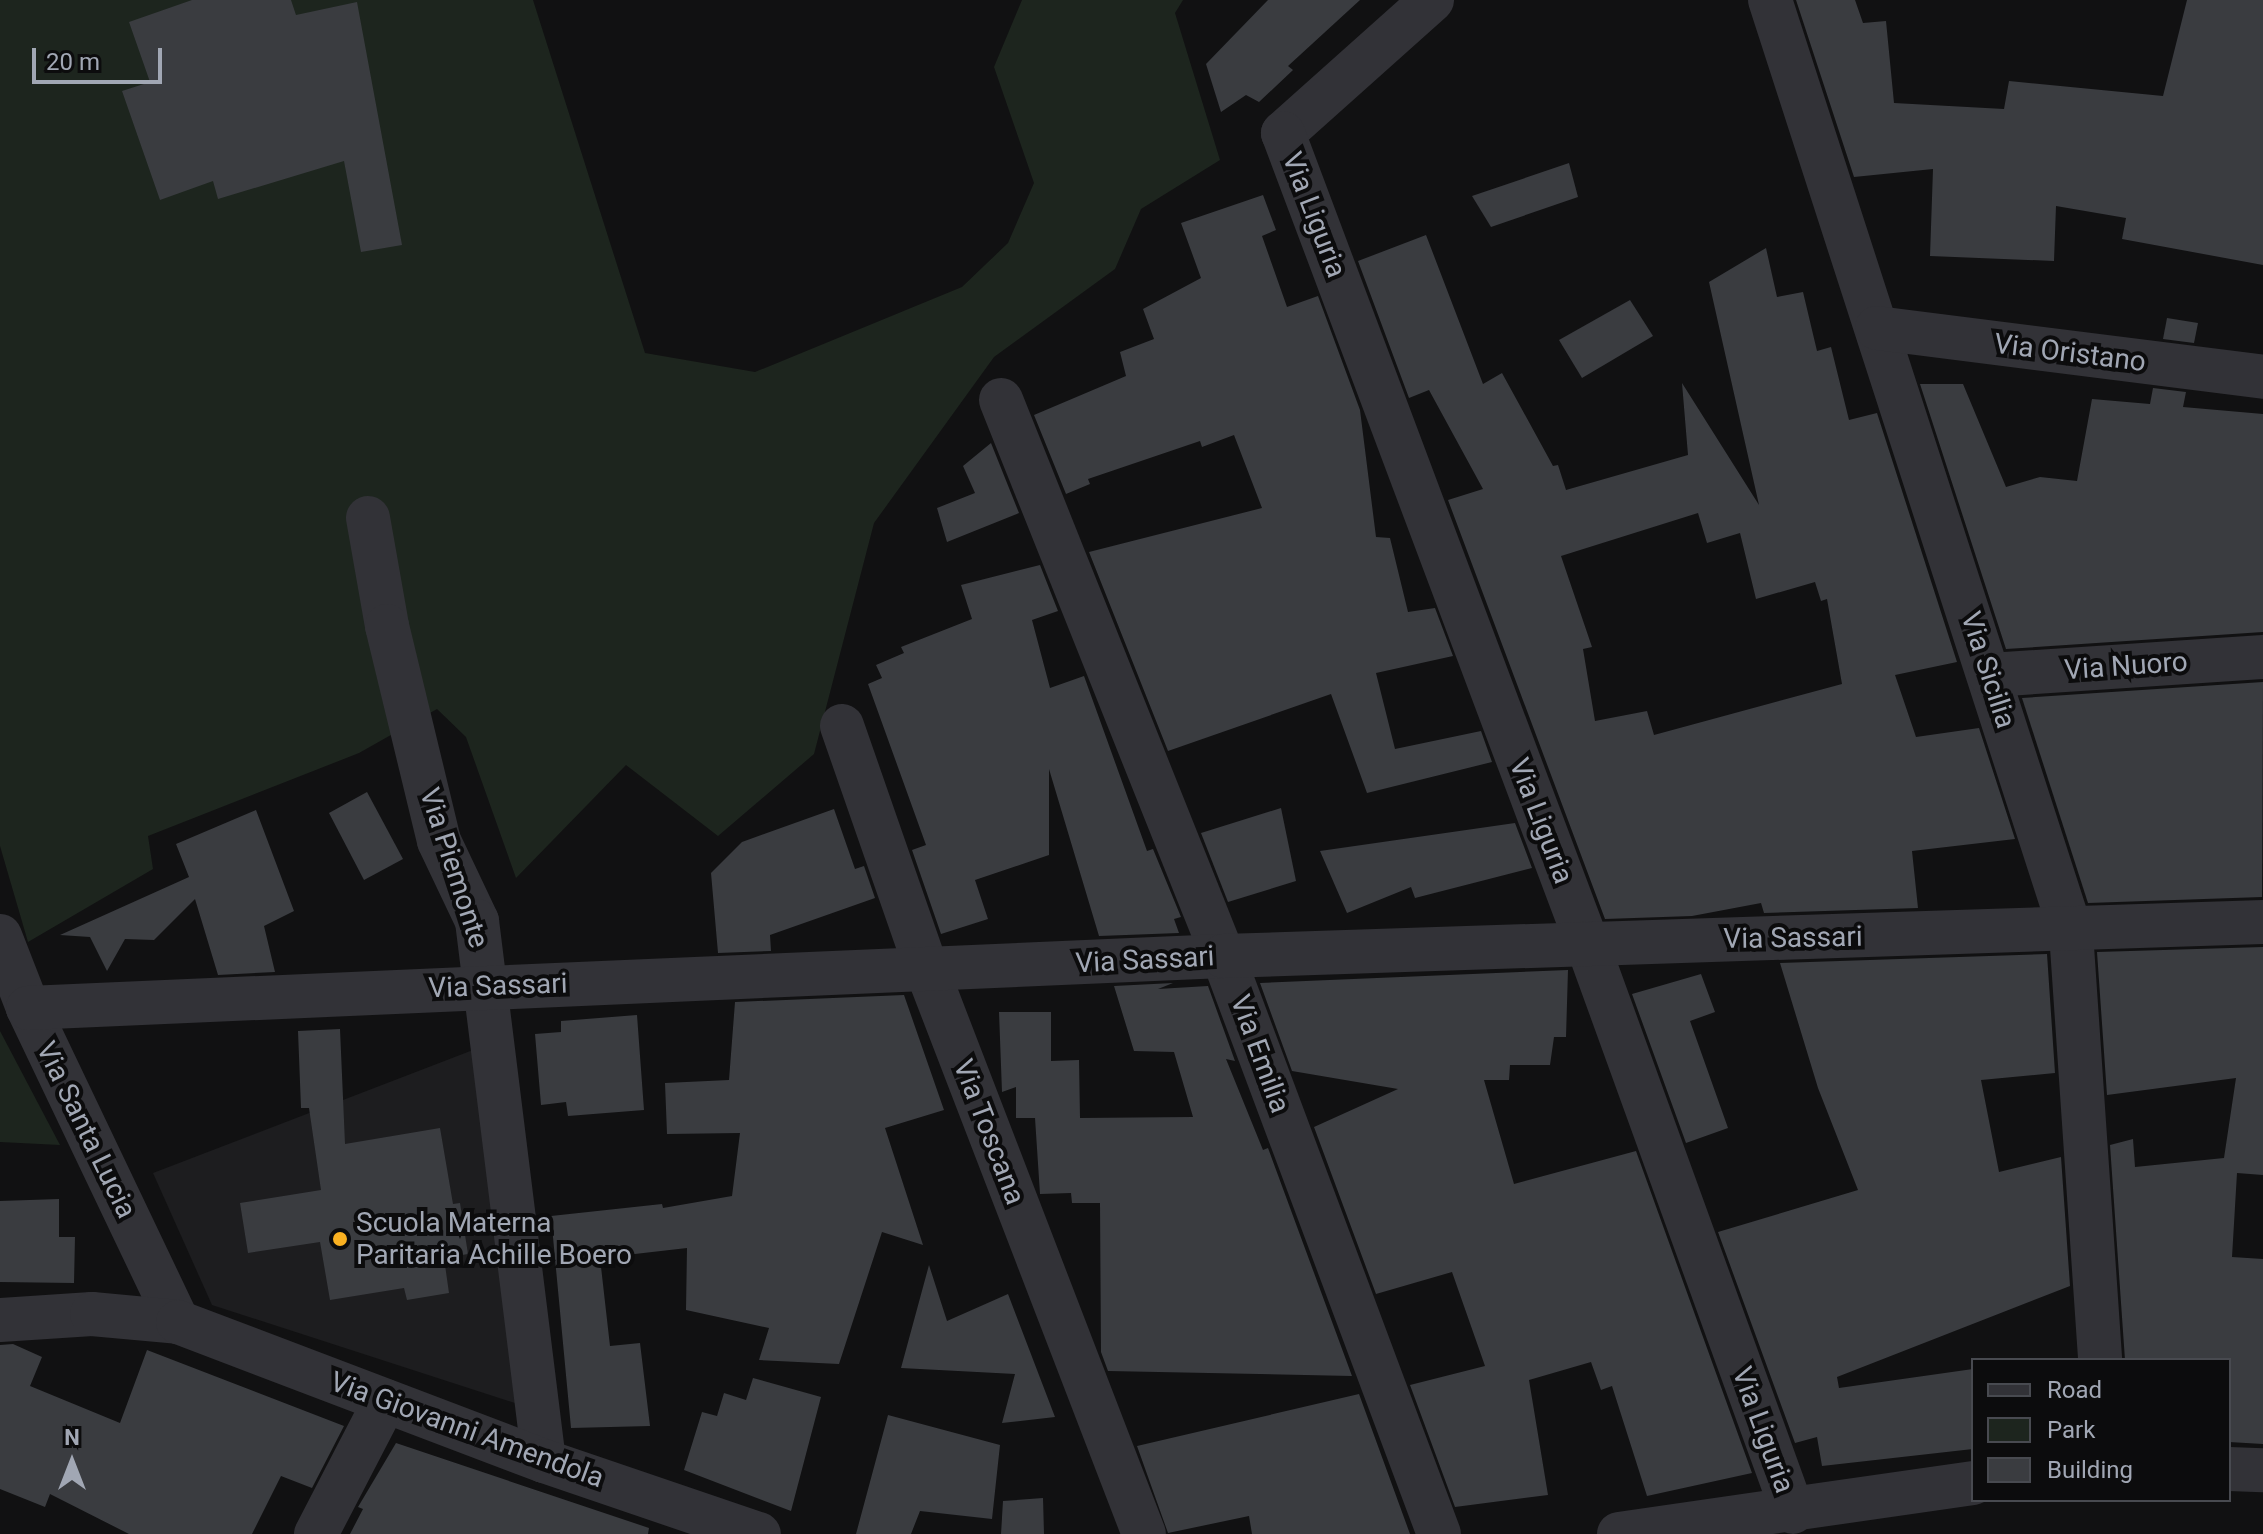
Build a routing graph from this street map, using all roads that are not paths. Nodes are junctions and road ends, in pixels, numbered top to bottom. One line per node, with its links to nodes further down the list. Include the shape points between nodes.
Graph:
1 (1432, 0): 13 (street, Via Liguria, via 1283,133)
2 (1770, 0): 3 (street, Via Sicilia)
3 (1877, 328): 4 (street, Via Oristano); 8 (street, Via Sicilia)
4 (2263, 377)
5 (1001, 400): 14 (street, Via Emilia)
6 (368, 518): 16 (street, Via Piemonte, via 387,626 439,841 477,921)
7 (2263, 657): 8 (street, Via Nuoro)
8 (1990, 675): 11 (street, Via Sicilia)
9 (842, 726): 15 (street, Via Toscana)
10 (2263, 922): 11 (street, Via Sassari)
11 (2071, 932): 13 (street, Via Sassari); 20 (street, Via Sicilia)
12 (0, 936): 17 (street, Via Santa Lucia)
13 (1587, 943): 14 (street, Via Sassari); 26 (street, Via Liguria)
14 (1223, 956): 15 (street, Via Sassari); 30 (street, Via Emilia)
15 (927, 970): 16 (street, Via Sassari); 29 (street, Via Toscana)
16 (488, 986): 17 (street, Via Sassari); 22 (street, Via Piemonte)
17 (28, 1008): 19 (street, Via Santa Lucia)
18 (0, 1320): 19 (street, Via Giovanni Amendola, via 92,1314)
19 (178, 1322): 21 (street, Via Giovanni Amendola)
20 (2100, 1358)
21 (385, 1401): 22 (street, Via Giovanni Amendola); 27 (street)
22 (544, 1461): 28 (street, Via Giovanni Amendola)
23 (2231, 1469): 24 (street)
24 (2263, 1470)
25 (1971, 1483): 26 (street)
26 (1793, 1512): 31 (street)
27 (316, 1534)
28 (759, 1534)
29 (1144, 1534)
30 (1439, 1534)
31 (1619, 1534)

